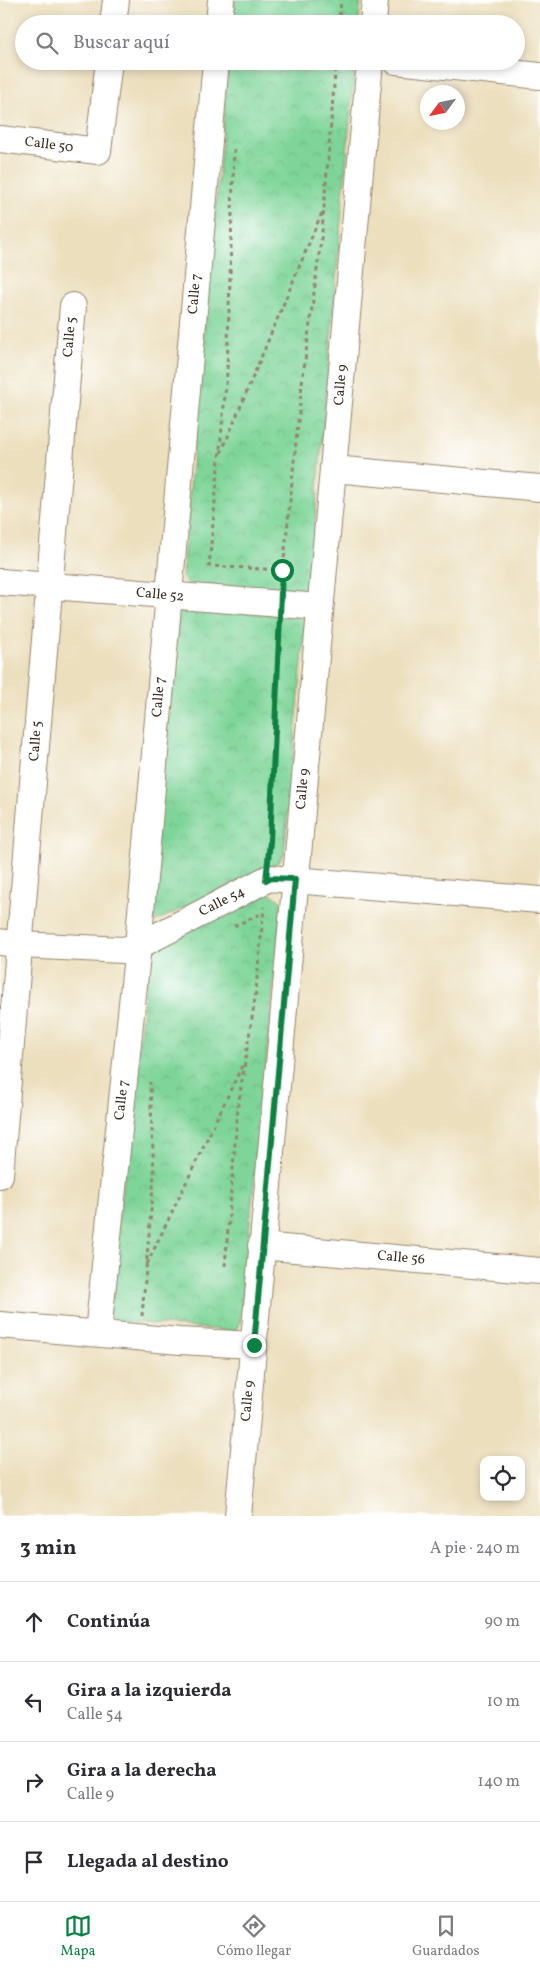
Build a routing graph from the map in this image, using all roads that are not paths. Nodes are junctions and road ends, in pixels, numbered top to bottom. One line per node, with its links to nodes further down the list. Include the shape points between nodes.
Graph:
1 (116, 0): 4 (street)
2 (221, 0): 5 (street)
3 (375, 0): 6 (street)
4 (114, 15)
5 (220, 15)
6 (374, 15)
7 (108, 70): 12 (street, Calle 50, via 98,151)
8 (215, 70): 18 (street, Calle 7)
9 (369, 70): 14 (street, Calle 9)
10 (482, 70): 11 (street)
11 (540, 76)
12 (0, 139)
13 (73, 306): 17 (street, Calle 5)
14 (334, 469): 15 (street); 19 (street, Calle 9)
15 (540, 488)
16 (0, 582): 17 (street, Calle 52)
17 (48, 585): 18 (street, Calle 52); 22 (street, Calle 5)
18 (168, 596): 19 (street, Calle 52); 23 (street, Calle 7)
19 (320, 607): 20 (street, Calle 9)
20 (295, 879): 21 (street, Calle 54); 23 (street, Calle 54, via 269,878); 25 (street, Calle 9)
21 (540, 900)
22 (10, 943): 23 (street, Calle 54, via 107,950); 24 (street, Calle 5)
23 (138, 946): 28 (street, Calle 7)
24 (0, 1176)
25 (261, 1246): 26 (street, Calle 56); 29 (street, Calle 9)
26 (540, 1270)
27 (0, 1325): 28 (street)
28 (98, 1333): 29 (street, via 180,1342)
29 (254, 1345): 30 (street, Calle 9)
30 (238, 1516)

